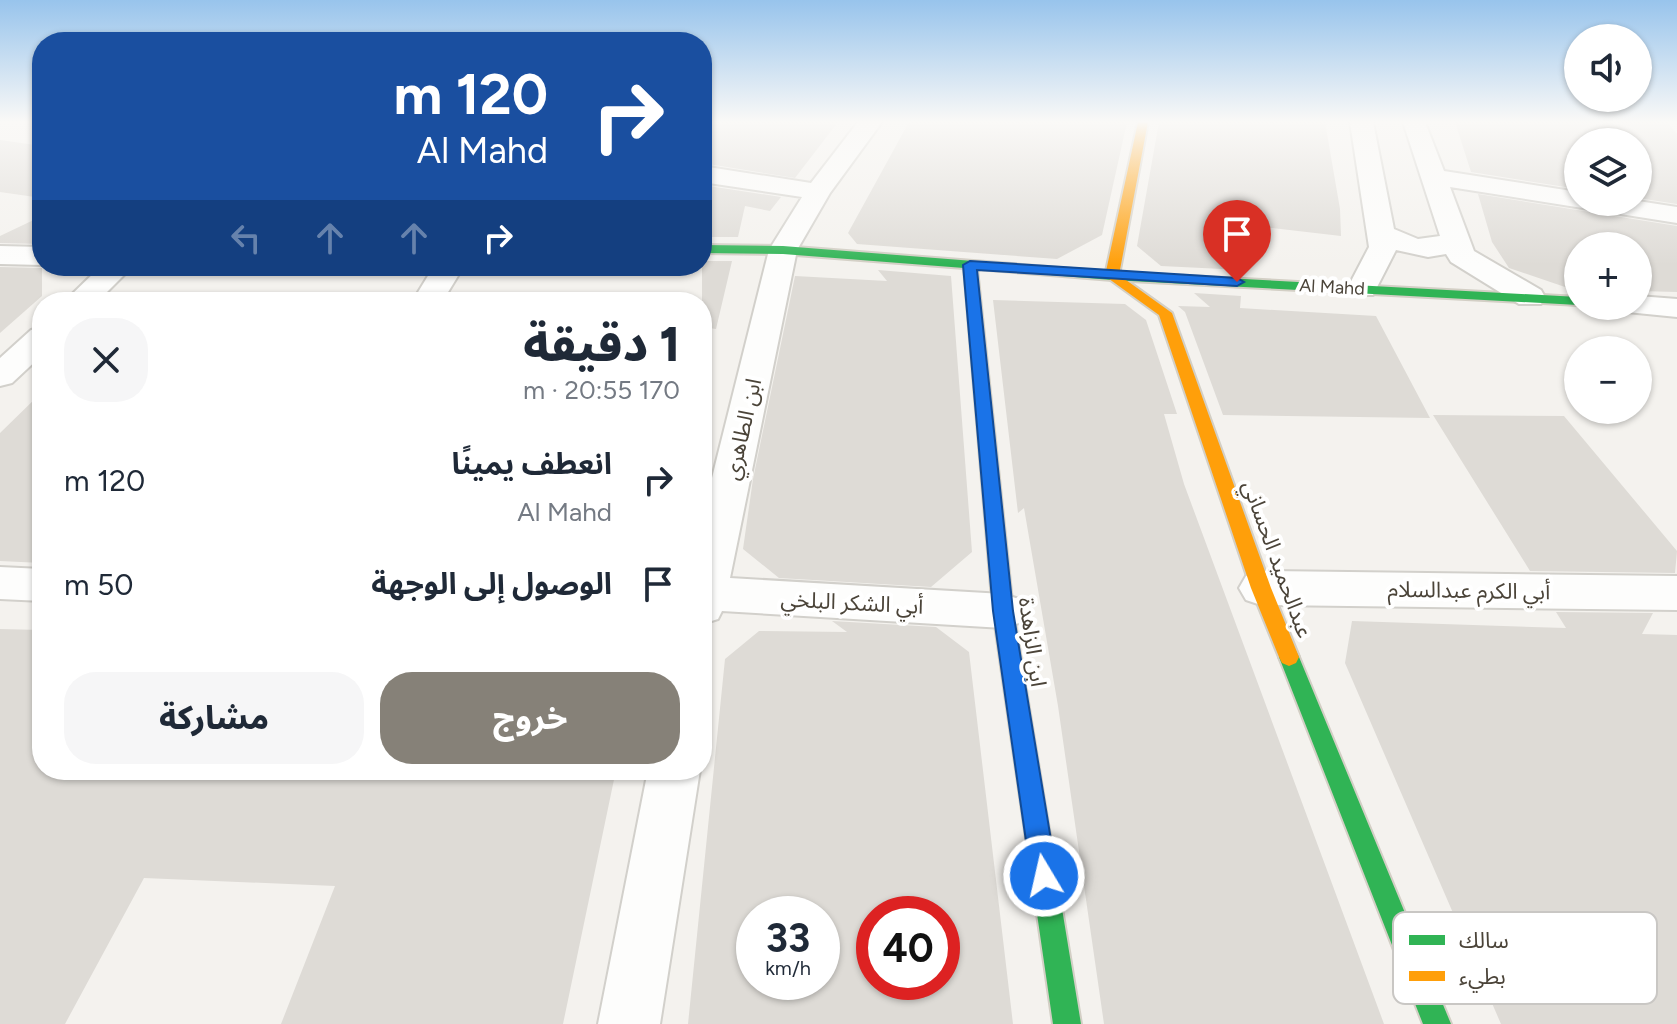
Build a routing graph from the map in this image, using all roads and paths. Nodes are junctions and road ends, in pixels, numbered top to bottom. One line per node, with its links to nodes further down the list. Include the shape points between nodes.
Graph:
1 (835, 170): 7 (street, ابن الطاهري)
2 (1133, 170): 19 (street)
3 (1370, 170): 11 (street)
4 (1431, 170): 6 (street)
5 (712, 176): 7 (street)
6 (1433, 177): 8 (street); 12 (street)
7 (818, 192): 14 (street, ابن الطاهري)
8 (1564, 198)
9 (1652, 211): 10 (street)
10 (1677, 215)
11 (1381, 233): 12 (street, via 1395,242 1432,249); 20 (street, via 1383,247)
12 (1455, 239): 22 (street, via 1461,256)
13 (712, 249): 14 (street, Al Mahd)
14 (783, 250): 17 (street, Al Mahd); 28 (street, ابن الطاهري)
15 (0, 255): 16 (street)
16 (32, 256)
17 (970, 265): 19 (street, Al Mahd); 34 (street, ابن الزاهدة)
18 (107, 276): 21 (street)
19 (1112, 276): 20 (street, Al Mahd); 31 (street, عبدالحميد الحساني, via 1165,313)
20 (1362, 289): 22 (street, Al Mahd)
21 (90, 292)
22 (1530, 297): 23 (street, Al Mahd)
23 (1564, 300)
24 (1652, 306): 25 (street)
25 (1677, 308)
26 (32, 346): 27 (street)
27 (0, 376)
28 (712, 559)
29 (0, 583): 30 (street)
30 (32, 585)
31 (1261, 588): 32 (street, أبي الكرم عبدالسلام); 36 (street, عبدالحميد الحساني)
32 (1677, 593)
33 (712, 598): 34 (street, أبي الشكر البلخي)
34 (1003, 611): 39 (street, ابن الزاهدة)
35 (672, 780): 38 (street)
36 (1393, 915)
37 (1429, 1004): 40 (street, عبدالحميد الحساني)
38 (629, 1024)
39 (1067, 1024)
40 (1437, 1024)

